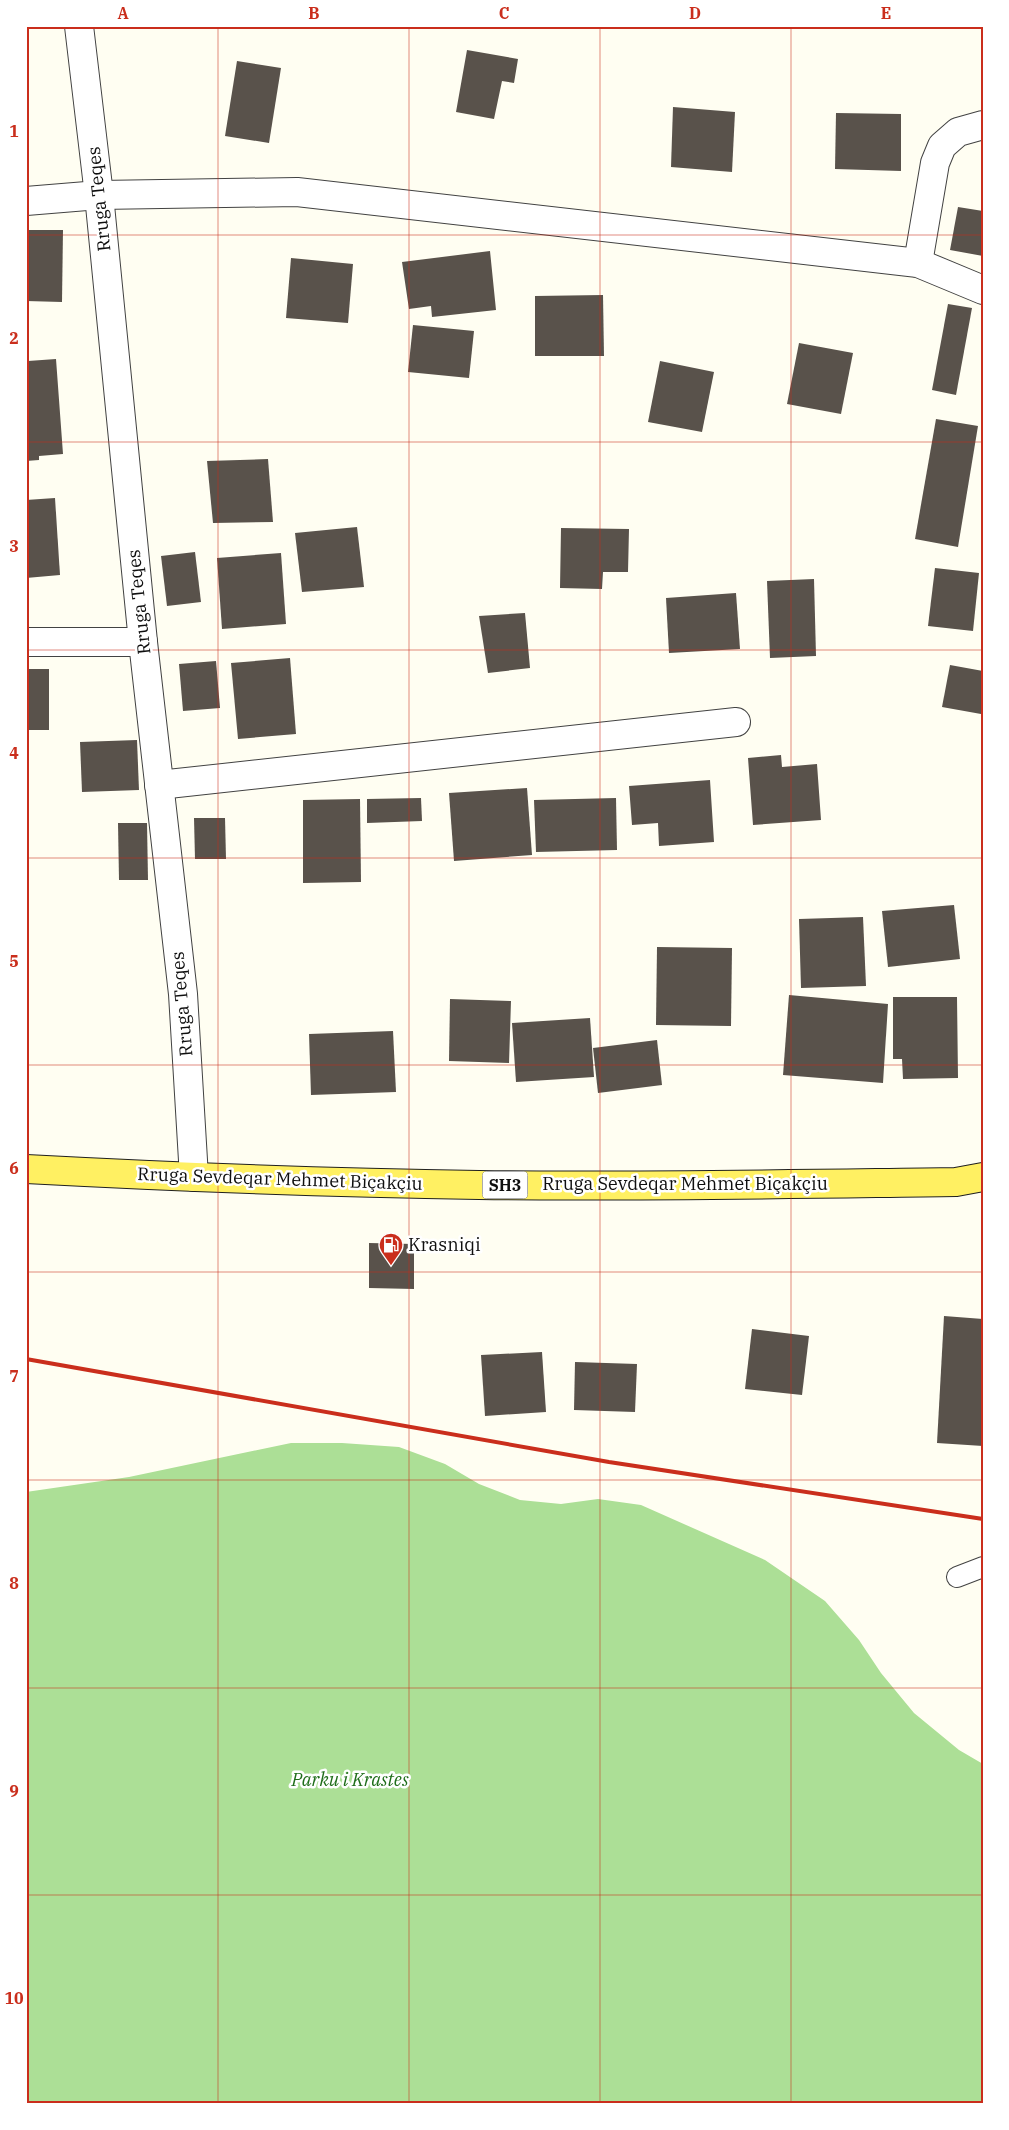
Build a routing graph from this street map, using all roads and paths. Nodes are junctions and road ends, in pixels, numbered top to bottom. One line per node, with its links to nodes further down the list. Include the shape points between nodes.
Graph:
1 (79, 26): 3 (street, Rruga Teqes)
2 (983, 125): 5 (street, via 958,132 942,146 934,163)
3 (99, 195): 4 (street); 5 (street, via 297,192); 8 (street, Rruga Teqes)
4 (26, 201)
5 (918, 263): 6 (street)
6 (983, 290)
7 (26, 642): 8 (street)
8 (143, 642): 10 (street, Rruga Teqes)
9 (736, 722): 10 (street)
10 (159, 785): 12 (street, Rruga Teqes, via 183,994)
11 (26, 1169): 12 (main road, Rruga Sevdeqar Mehmet Biçakçiu / SH3)
12 (194, 1177): 13 (main road, Rruga Sevdeqar Mehmet Biçakçiu / SH3, via 479,1185 714,1186 956,1182)
13 (983, 1177)
14 (983, 1567): 15 (lane)
15 (957, 1577)

